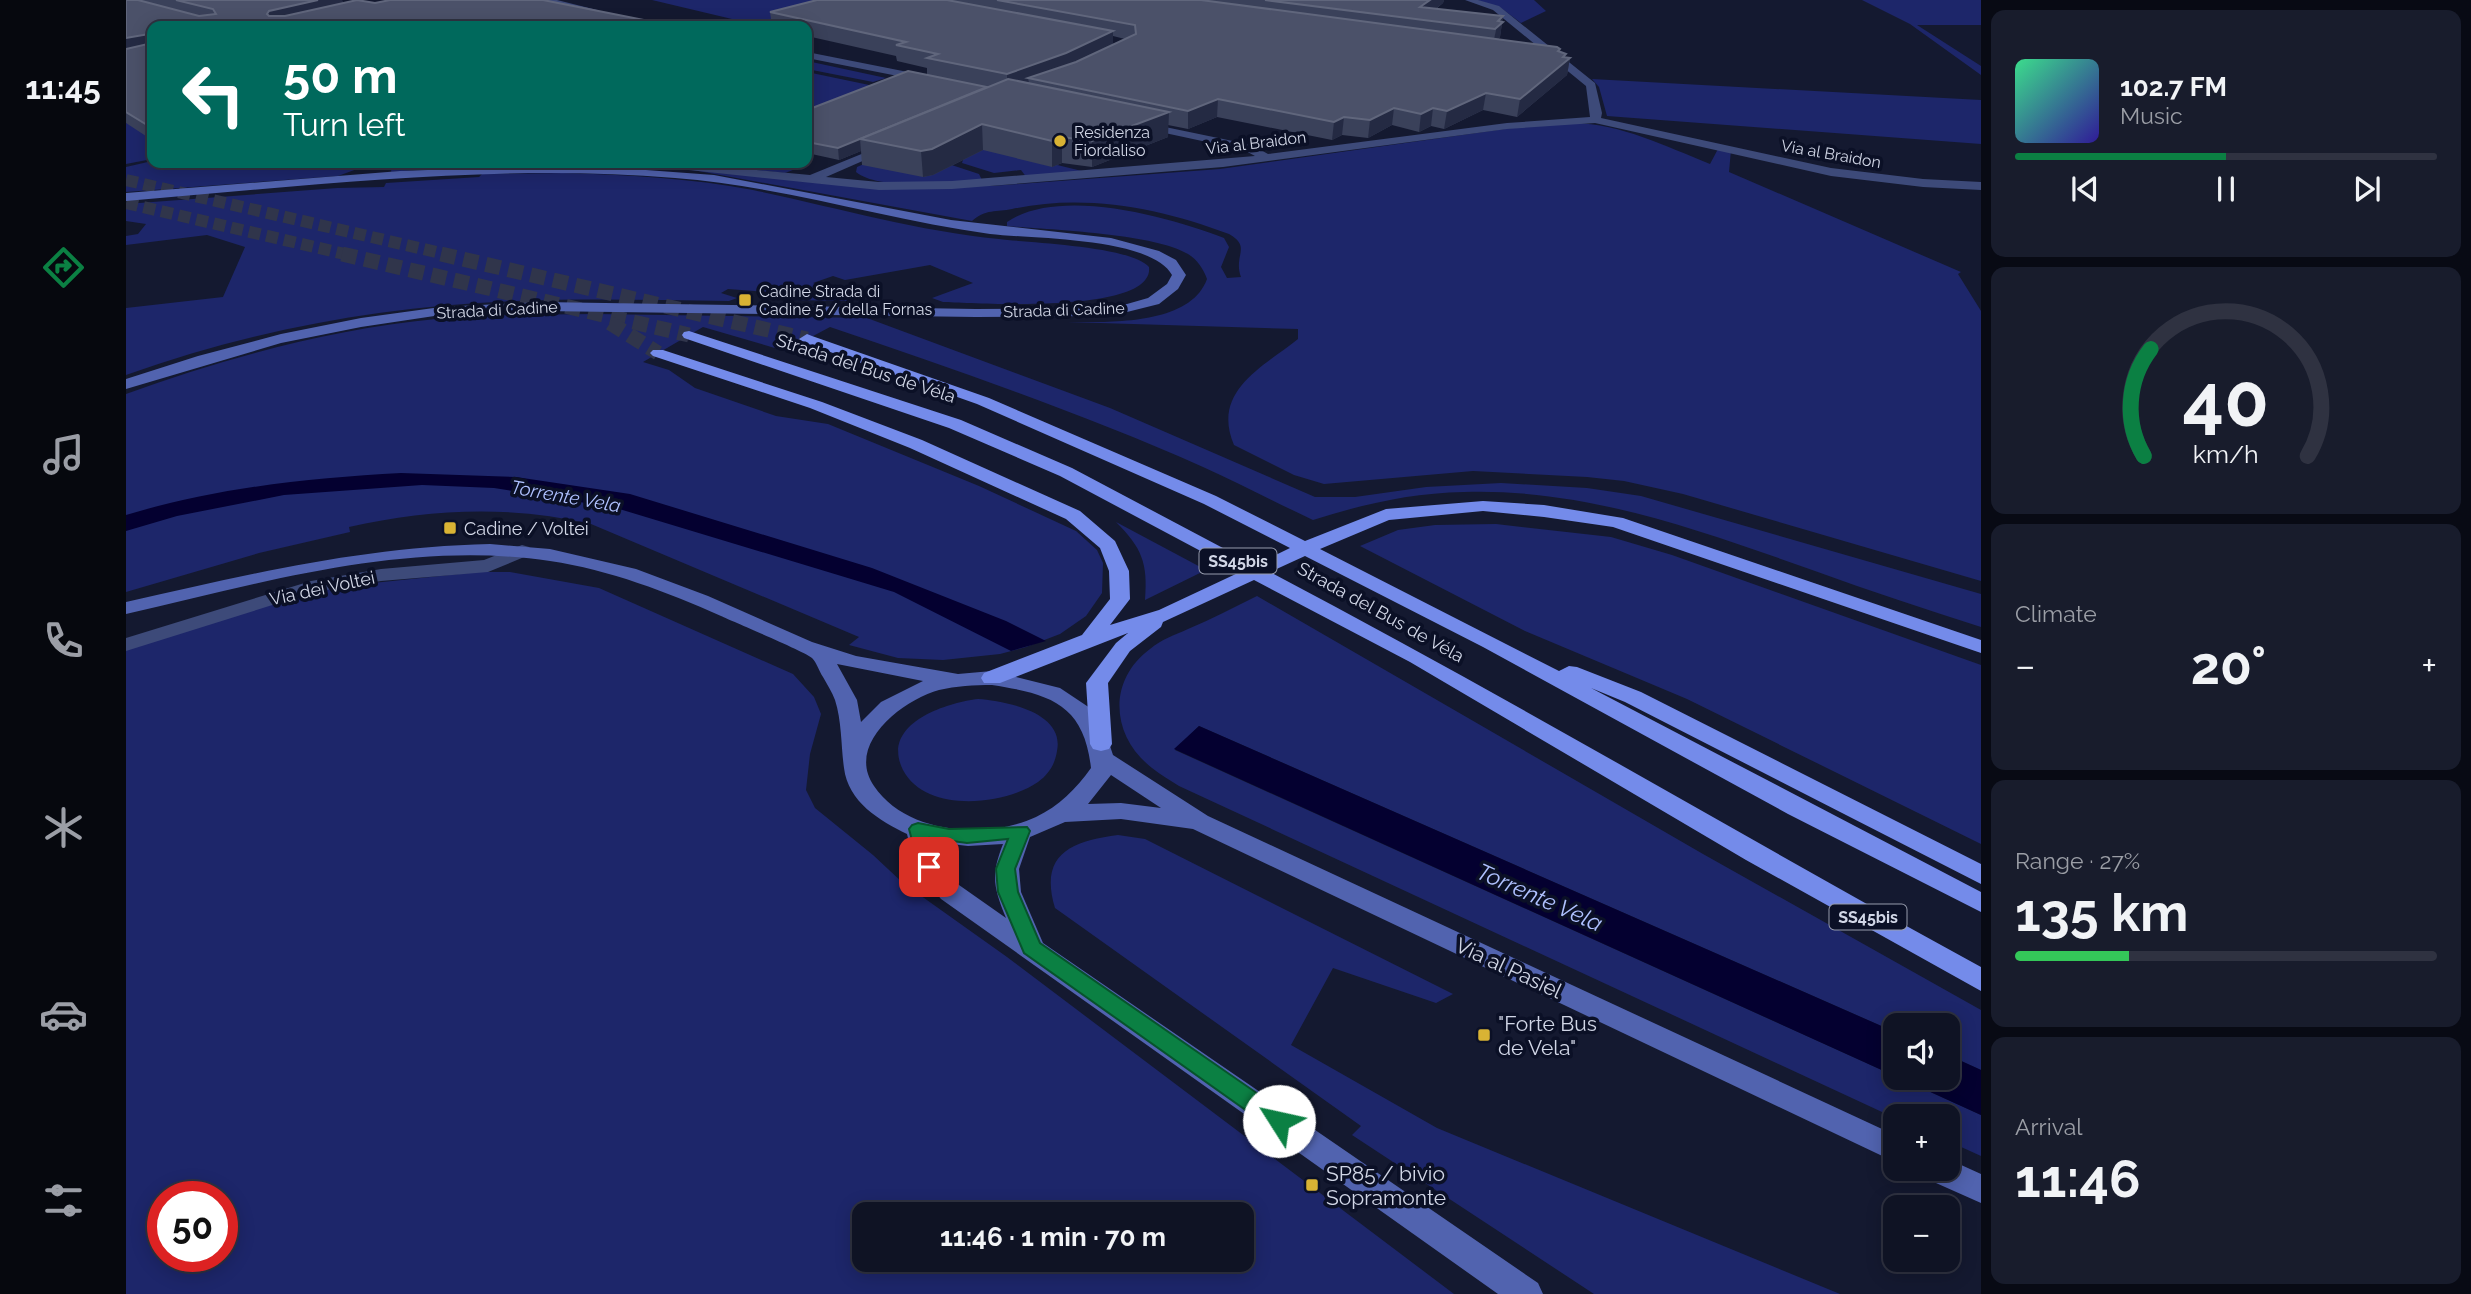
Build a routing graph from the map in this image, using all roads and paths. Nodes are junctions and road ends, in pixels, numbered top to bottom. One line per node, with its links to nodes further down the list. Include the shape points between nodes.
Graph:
1 (544, 0): 3 (street)
2 (1469, 0): 6 (street, via 1496,8)
3 (607, 13)
4 (812, 56): 7 (street)
5 (1542, 56): 6 (street)
6 (1556, 58): 8 (street, via 1591,85)
7 (938, 82)
8 (1595, 120): 11 (street, Via al Braidon, via 1507,126); 17 (street, Via al Braidon, via 1831,172)
9 (1128, 122): 11 (street, via 1248,147)
10 (903, 140): 14 (street)
11 (1266, 158): 16 (street, Via al Braidon, via 1113,174)
12 (705, 168): 15 (street, Via al Braidon)
13 (483, 170): 18 (street, Strada di Cadine); 22 (street, Strada di Cadine, via 581,168 709,177 980,229 1138,248 1172,263 1179,275 1176,285 1150,302 1112,311 558,307 443,311 308,331)
14 (834, 170): 15 (street); 16 (street, Via al Braidon, via 869,181)
15 (814, 178): 16 (street, Via al Braidon)
16 (920, 186)
17 (1981, 186)
18 (126, 197)
19 (689, 335): 42 (highway, Strada del Bus de Véla / SS45bis, via 955,424 1066,472 1416,658)
20 (807, 339): 27 (highway, Strada del Bus de Véla / SS45bis, via 983,401 1198,494)
21 (658, 353): 26 (highway, via 916,444 1073,515 1108,545 1119,571 1120,599)
22 (126, 384)
23 (522, 551): 24 (street, via 485,549 359,558); 28 (street, Via dei Voltei, via 488,566 381,575 311,587); 30 (street, via 663,583)
24 (126, 608)
25 (1166, 614): 26 (highway); 29 (highway, via 1386,515 1483,506 1616,522); 33 (highway, via 1123,648 1097,683)
26 (1089, 639): 31 (highway)
27 (1490, 643): 39 (highway, via 1633,696); 40 (highway, Strada del Bus de Véla / SS45bis)
28 (126, 645)
29 (1981, 647)
30 (820, 653): 32 (street); 34 (street, via 846,700)
31 (992, 678): 32 (street); 33 (street, via 1024,682 1077,707 1094,725)
32 (957, 680): 34 (street, via 898,699 877,716)
33 (1102, 751): 35 (street, via 1103,769 1082,798); 36 (street, Via al Pasiel)
34 (856, 753): 37 (street, via 855,770 873,802)
35 (1062, 814): 36 (street, Via al Pasiel, via 1121,811); 38 (street)
36 (1199, 822): 43 (street, Via al Pasiel)
37 (918, 829): 38 (street, via 949,836); 41 (street, via 929,867 950,892)
38 (1020, 831): 41 (street, via 1006,869 1008,892)
39 (1981, 875)
40 (1981, 902)
41 (1032, 947): 46 (street)
42 (1981, 980)
43 (1883, 1143)
44 (1960, 1179): 45 (street)
45 (1981, 1189)
46 (1526, 1294)

